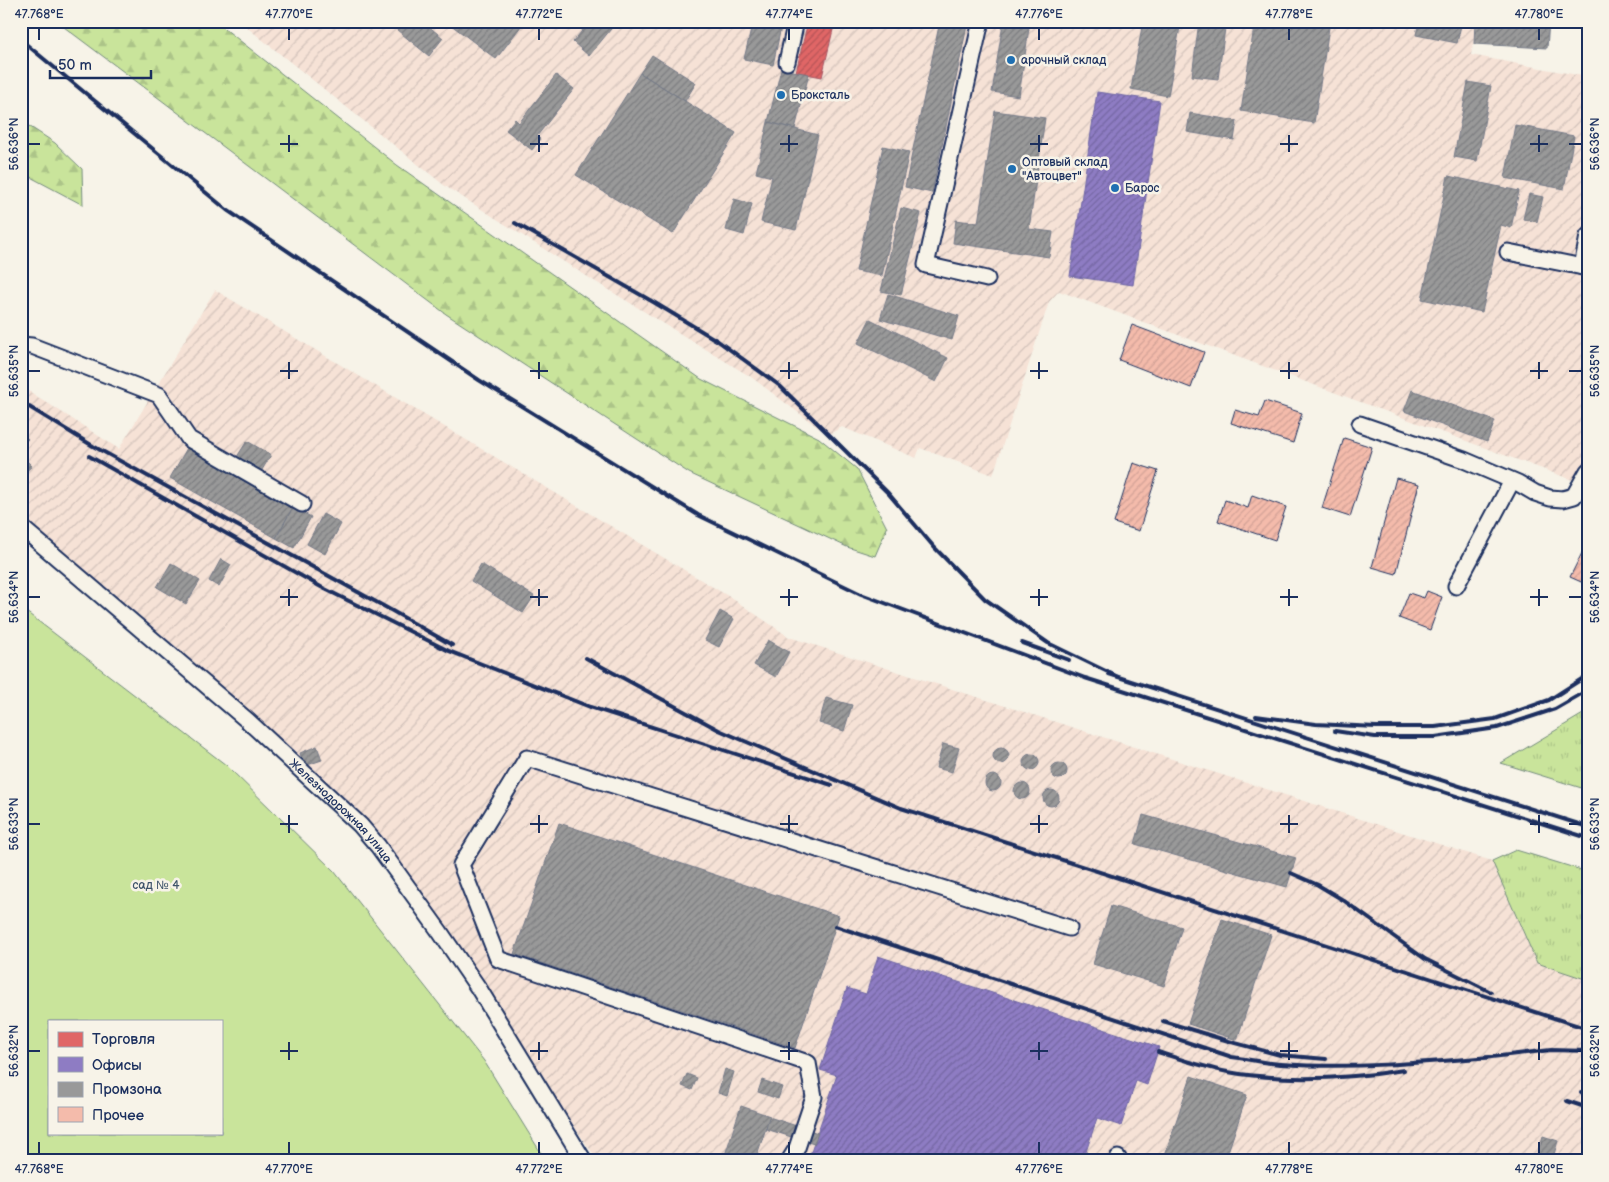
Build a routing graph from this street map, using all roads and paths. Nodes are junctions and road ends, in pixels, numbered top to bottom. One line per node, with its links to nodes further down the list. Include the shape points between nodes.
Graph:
1 (796, 21): 3 (street)
2 (981, 21): 7 (street, via 926,265)
3 (787, 62)
4 (1588, 236): 6 (street)
5 (1508, 252): 6 (street)
6 (1585, 267)
7 (987, 279)
8 (21, 345): 12 (street, via 32,346 159,395 189,439)
9 (1360, 424): 11 (street, via 1464,460)
10 (1588, 471): 11 (street, via 1574,496 1563,499 1550,498)
11 (1512, 481): 14 (street)
12 (302, 504)
13 (21, 527): 16 (street, Железнодорожная улица, via 248,721 360,825 479,989)
14 (1456, 586)
15 (1069, 928): 17 (street, via 527,758 461,865 498,959 808,1063 814,1097 797,1148)
16 (584, 1161)
17 (789, 1161)

